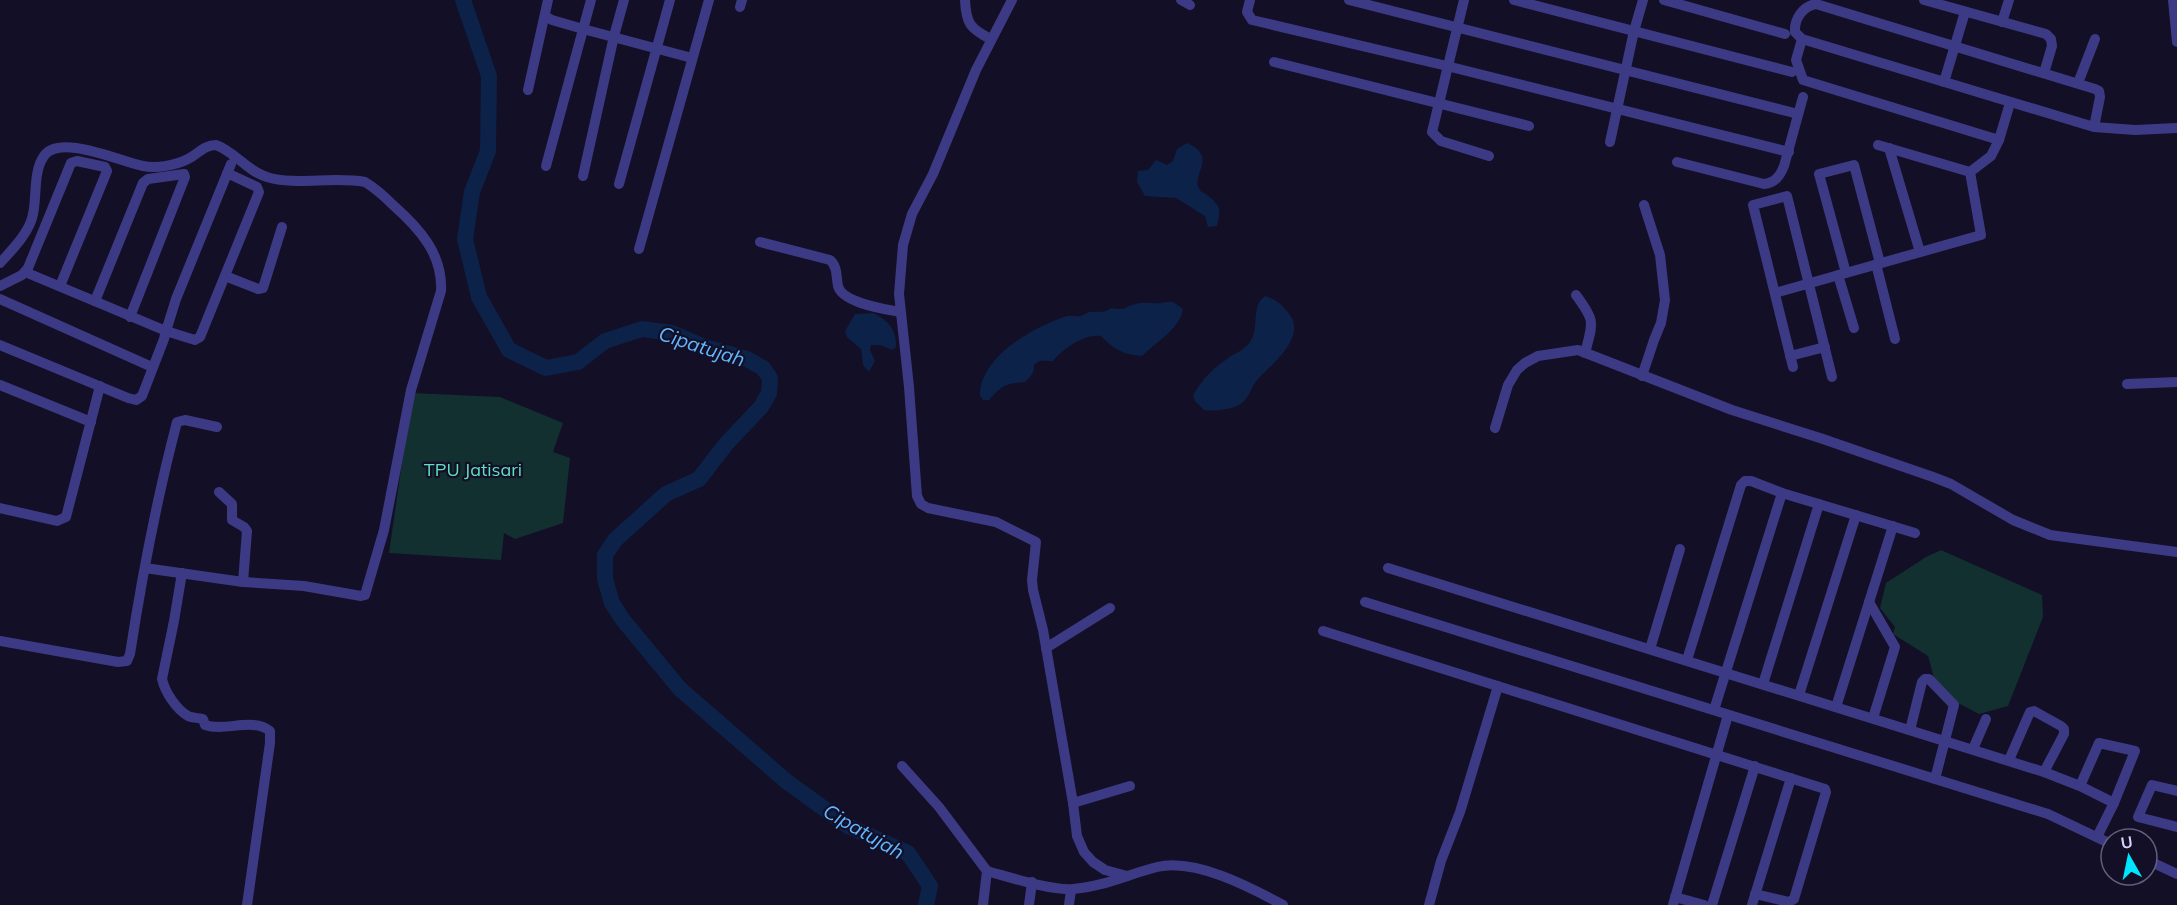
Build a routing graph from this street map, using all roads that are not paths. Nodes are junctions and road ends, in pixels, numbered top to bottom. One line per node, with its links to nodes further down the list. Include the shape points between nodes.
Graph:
1 (548, 0): 20 (street)
2 (591, 0): 23 (street)
3 (624, 0): 26 (street)
4 (670, 0): 32 (street)
5 (709, 0): 33 (street)
6 (965, 0): 27 (street, via 969,25)
7 (1012, 0): 27 (street)
8 (1250, 0): 35 (street, via 1247,12 1252,20)
9 (1349, 0): 22 (street)
10 (1464, 0): 22 (street)
11 (1514, 0): 24 (street)
12 (1643, 0): 24 (street)
13 (1664, 0): 25 (street)
14 (1971, 0): 19 (street)
15 (2009, 0): 21 (street)
16 (2173, 0): 30 (street)
17 (1929, 1): 19 (street)
18 (1832, 4): 28 (street, via 1805,8 1795,25 1796,35); 31 (street)
19 (1966, 12): 21 (street); 31 (street)
20 (545, 16): 23 (street); 41 (street)
21 (2002, 22): 38 (street, via 2050,36 2052,46)
22 (1457, 27): 35 (street); 36 (street)
23 (583, 29): 26 (street); 57 (street)
24 (1634, 31): 36 (street); 37 (street)
25 (1785, 34)
26 (614, 36): 32 (street); 59 (street)
27 (991, 39): 78 (street, via 908,226 899,273)
28 (1802, 39): 39 (street); 50 (street, via 1796,60 1803,80)
29 (2095, 39): 40 (street)
30 (2177, 42)
31 (1955, 46): 38 (street); 39 (street)
32 (655, 48): 33 (street); 60 (street)
33 (692, 58): 64 (street)
34 (1274, 62): 43 (street)
35 (1447, 66): 43 (street); 45 (street)
36 (1626, 69): 45 (street); 46 (street)
37 (1792, 72)
38 (2044, 73): 40 (street)
39 (1944, 82): 44 (street)
40 (2078, 83): 48 (street, via 2100,93)
41 (528, 90)
42 (1803, 97): 46 (street)
43 (1438, 103): 47 (street); 55 (street, via 1434,135 1456,147)
44 (2010, 103): 48 (street); 50 (street)
45 (1617, 108): 51 (street); 54 (street)
46 (1798, 114): 54 (street)
47 (1528, 126)
48 (2094, 127): 49 (street)
49 (2177, 128)
50 (1999, 140): 58 (street, via 1991,156)
51 (1610, 142)
52 (1878, 145): 53 (street)
53 (1889, 148): 58 (street); 65 (street)
54 (1789, 152): 56 (street, via 1781,175 1764,184)
55 (1489, 156)
56 (1677, 162)
57 (546, 166)
58 (1970, 172): 65 (street, via 1981,234)
59 (583, 176)
60 (619, 184)
61 (1644, 205): 87 (street, via 1660,255 1665,300)
62 (282, 227): 70 (street, via 263,288)
63 (760, 242): 78 (street, via 830,260 844,296)
64 (639, 249)
65 (1920, 252): 67 (street)
66 (0, 263): 108 (street, via 33,218 42,159 61,146 150,167 177,163 204,147 216,145 270,178 364,182 422,232 437,263 441,291 411,390 384,530 365,595)
67 (1878, 264): 69 (street); 69 (street, via 1854,165 1819,174); 82 (street)
68 (24, 272): 72 (street); 73 (street); 73 (street, via 70,163 105,167 107,171)
69 (1842, 274): 71 (street); 80 (street)
70 (225, 276): 81 (street, via 199,339); 81 (street, via 259,192 229,169)
71 (1810, 283): 74 (street); 74 (street, via 1787,196 1753,205); 84 (street)
72 (0, 286)
73 (60, 286): 77 (street)
74 (1775, 293): 84 (street, via 1791,361)
75 (1576, 295): 85 (street, via 1592,320)
76 (0, 299): 86 (street)
77 (95, 301): 79 (street); 79 (street, via 143,183 184,174)
78 (900, 312): 114 (street, via 916,496 928,508 996,522 1036,541 1032,580)
79 (130, 316): 81 (street)
80 (1854, 328)
81 (166, 331): 86 (street)
82 (1895, 339)
83 (0, 345): 92 (street)
84 (1825, 346): 88 (street)
85 (1585, 353): 87 (street); 95 (street, via 1556,352 1531,358 1508,385)
86 (152, 367): 92 (street, via 142,396 136,400)
87 (1642, 376): 104 (street, via 1933,477 2040,532)
88 (1832, 377)
89 (2177, 382): 90 (street)
90 (2127, 384)
91 (0, 385): 93 (street)
92 (100, 386): 93 (street)
93 (91, 422): 99 (street, via 66,517 57,521)
94 (217, 428): 105 (street, via 185,420 177,422)
95 (1495, 428)
96 (219, 492): 108 (street, via 232,504 232,520 247,531)
97 (1782, 493): 98 (street); 116 (street, via 1751,481 1743,482); 117 (street)
98 (1819, 504): 100 (street); 118 (street)
99 (0, 507)
100 (1856, 515): 101 (street); 120 (street)
101 (1893, 526): 102 (street); 110 (street)
102 (1915, 533)
103 (1680, 549): 115 (street)
104 (2177, 552)
105 (145, 568): 107 (street); 113 (street, via 130,654 124,662)
106 (1388, 568): 115 (street)
107 (182, 573): 108 (street); 151 (street, via 162,679 164,687 189,716 203,719 212,728 253,725 270,731)
108 (243, 582)
109 (1365, 602): 122 (street)
110 (1869, 602): 121 (street); 124 (street, via 1895,647)
111 (1110, 608): 114 (street)
112 (1323, 631): 119 (street)
113 (0, 641)
114 (1046, 648): 139 (street)
115 (1650, 649): 116 (street)
116 (1687, 660): 117 (street)
117 (1725, 672): 118 (street); 122 (street)
118 (1762, 684): 120 (street)
119 (1498, 686): 129 (street); 156 (street)
120 (1799, 695): 121 (street)
121 (1836, 707): 124 (street)
122 (1714, 710): 123 (street)
123 (1728, 715): 129 (street); 135 (street)
124 (1873, 718): 126 (street)
125 (1986, 719): 128 (street)
126 (1910, 730): 127 (street); 127 (street, via 1922,682 1929,679 1954,705)
127 (1945, 741): 128 (street); 135 (street)
128 (1973, 749): 130 (street)
129 (1716, 754): 132 (street); 150 (street)
130 (2009, 760): 133 (street); 133 (street, via 2030,712 2034,711 2064,729)
131 (902, 766): 144 (street)
132 (1755, 766): 134 (street); 158 (street)
133 (2044, 772): 137 (street)
134 (1791, 778): 149 (street); 149 (street, via 1826,791 1794,899)
135 (1935, 779): 142 (street, via 2054,816)
136 (1130, 786): 139 (street)
137 (2080, 786): 140 (street); 140 (street, via 2099,743 2132,749 2135,754)
138 (2177, 791): 141 (street, via 2152,785 2139,817)
139 (1073, 803): 146 (street, via 1077,836 1084,852 1105,870)
140 (2114, 803): 142 (street)
141 (2177, 827)
142 (2097, 837)
143 (2159, 866): 145 (street)
144 (987, 871): 147 (street); 152 (street)
145 (2177, 874)
146 (1127, 876): 148 (street); 155 (street, via 1159,867 1186,866 1240,883)
147 (1032, 882): 148 (street); 153 (street)
148 (1071, 890): 154 (street)
149 (1753, 900)
150 (1674, 901): 157 (street)
151 (247, 905)
152 (983, 905)
153 (1029, 905)
154 (1070, 905)
155 (1283, 905)
156 (1429, 905)
157 (1704, 905)
158 (1712, 905)

